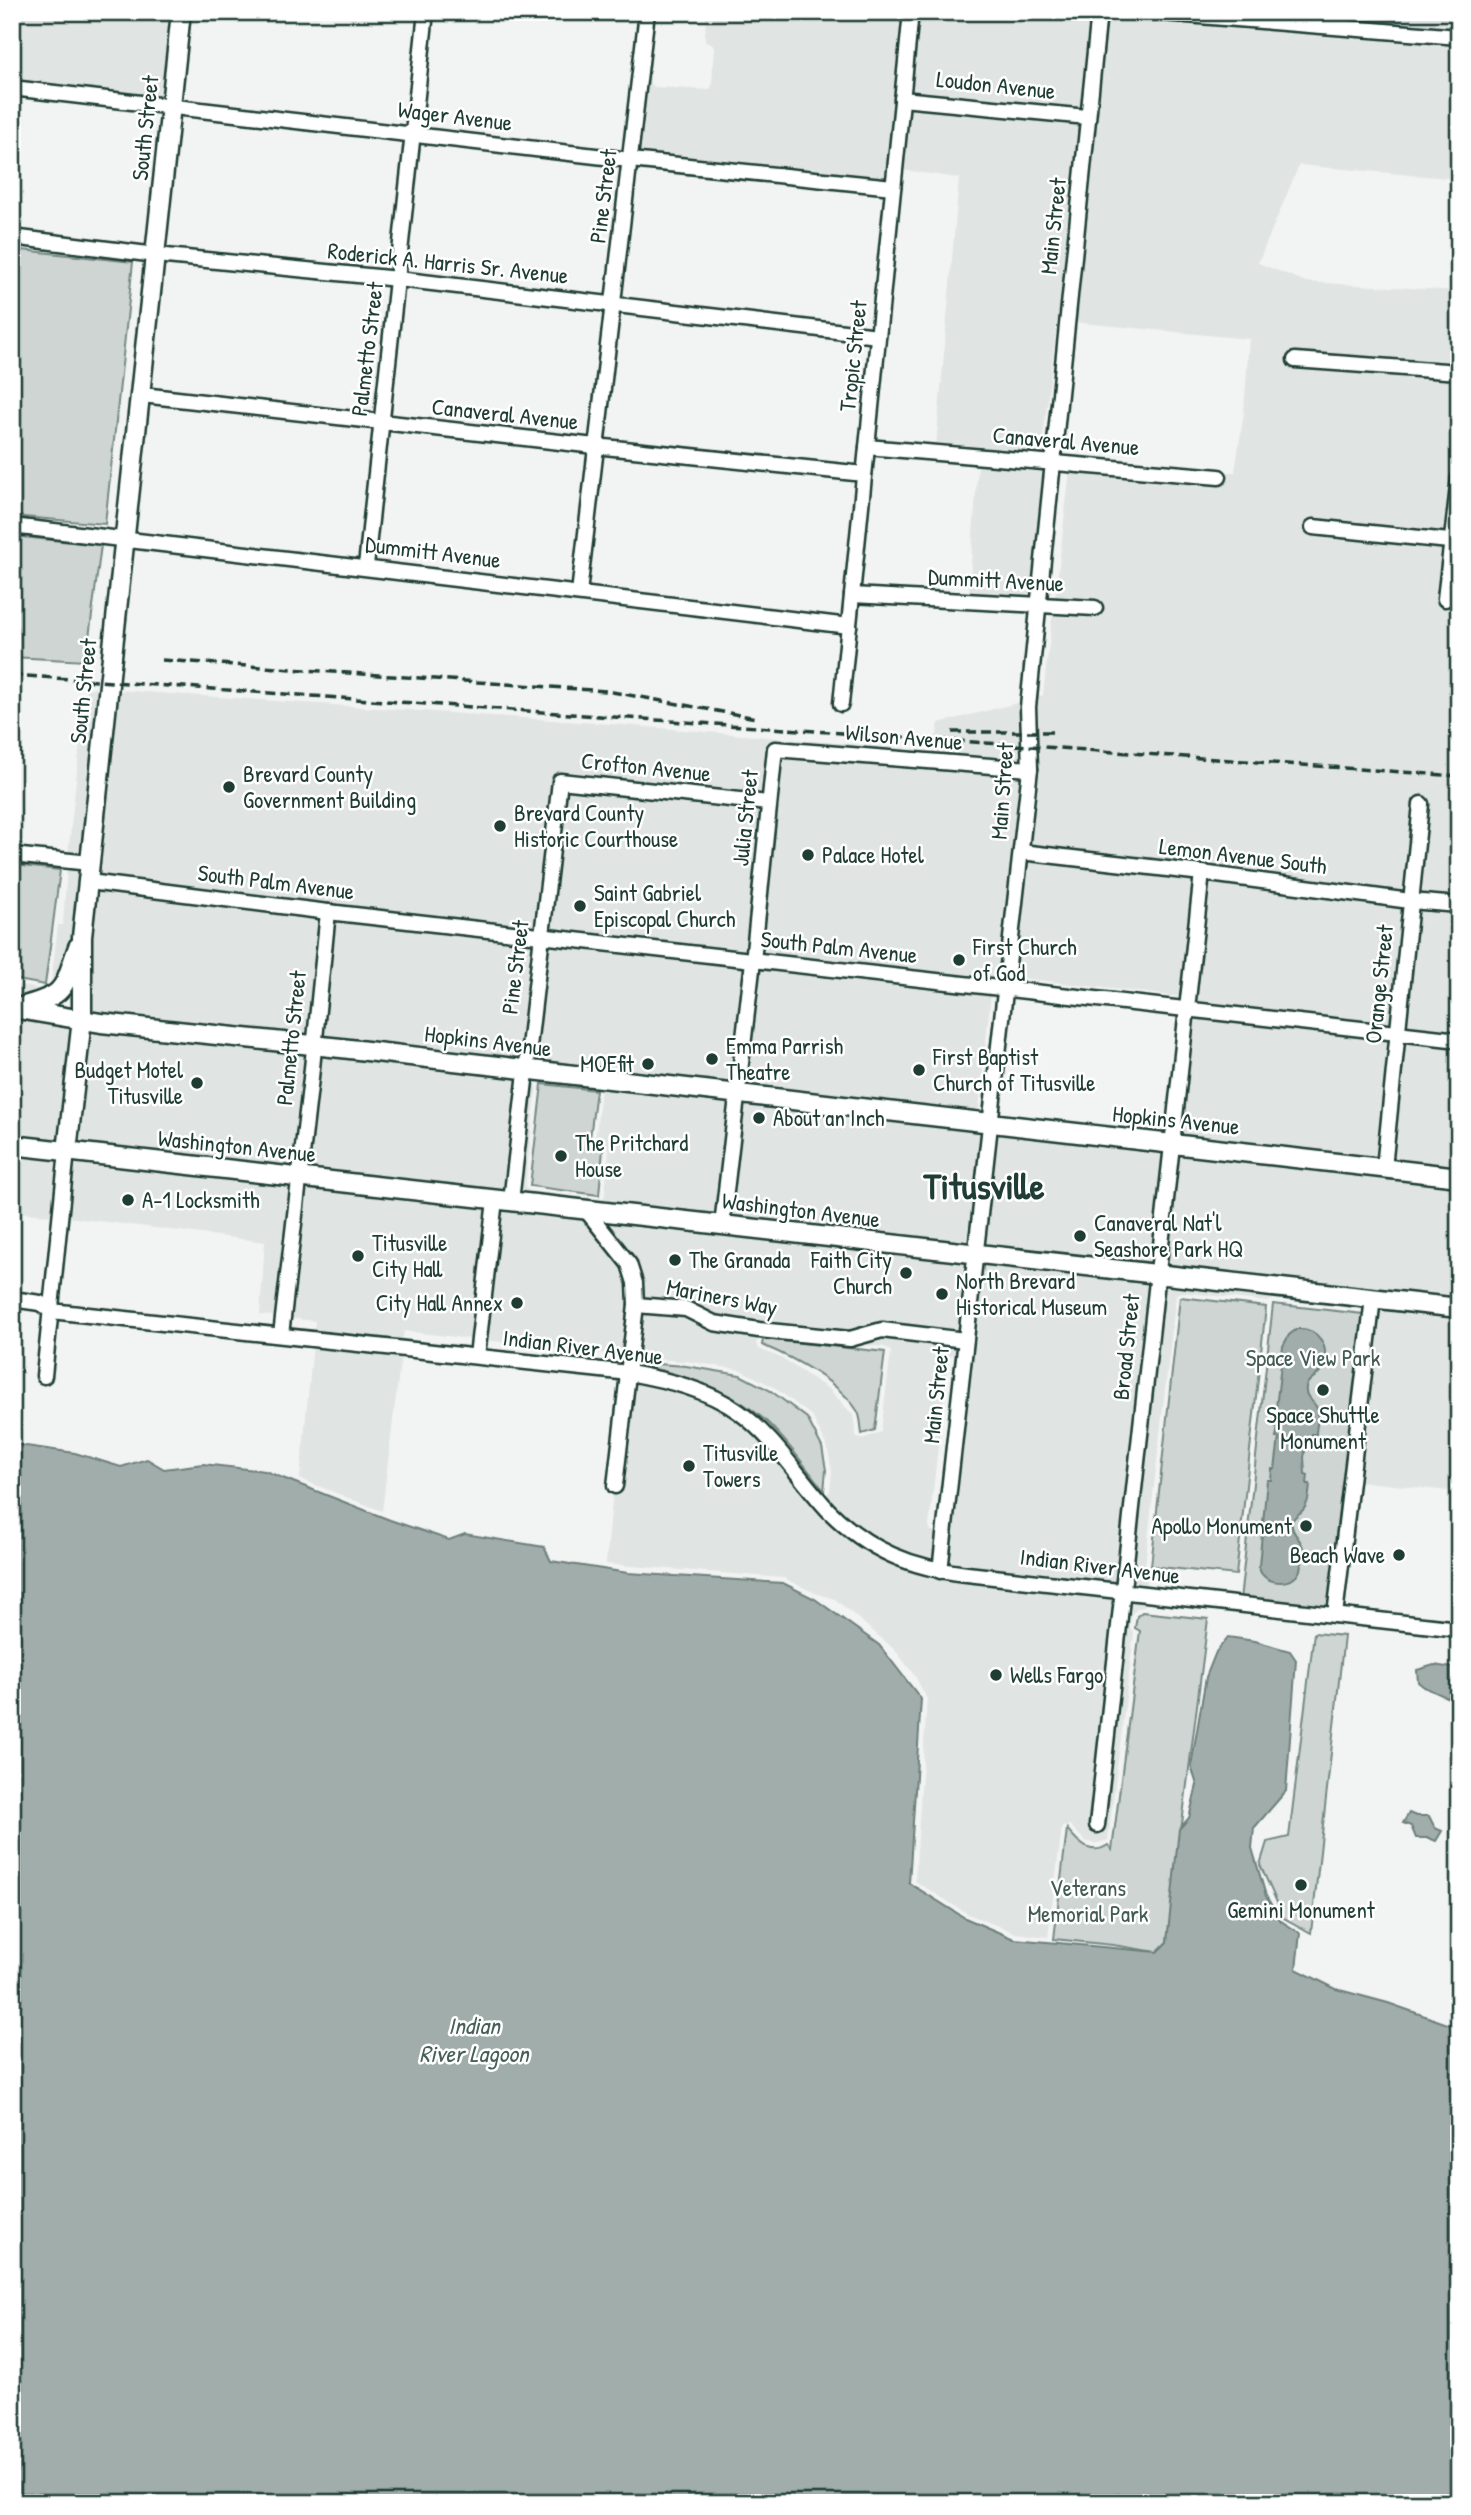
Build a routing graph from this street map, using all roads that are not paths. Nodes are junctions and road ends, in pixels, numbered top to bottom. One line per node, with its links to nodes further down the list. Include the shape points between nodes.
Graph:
1 (181, 12): 11 (main road, South Street)
2 (426, 12): 13 (street, Palmetto Street)
3 (647, 12): 14 (street, Pine Street)
4 (911, 12): 10 (street, Tropic Street)
5 (1099, 12): 12 (street, Main Street)
6 (1149, 12): 7 (street)
7 (1296, 18): 8 (street)
8 (1459, 37)
9 (12, 88): 11 (street, Wager Avenue)
10 (902, 99): 12 (street, Loudon Avenue); 15 (street, Tropic Street)
11 (172, 108): 13 (street, Wager Avenue); 17 (main road, South Street)
12 (1087, 117): 27 (street, Main Street)
13 (413, 133): 14 (street, Wager Avenue); 18 (street, Palmetto Street)
14 (630, 160): 15 (street, Wager Avenue); 19 (street, Pine Street)
15 (893, 187): 20 (street, Tropic Street)
16 (12, 237): 17 (street, Roderick A. Harris Sr. Avenue)
17 (156, 255): 18 (street, Roderick A. Harris Sr. Avenue); 23 (main road, South Street)
18 (398, 279): 19 (street, Roderick A. Harris Sr. Avenue); 24 (street, Palmetto Street)
19 (613, 304): 20 (street, Roderick A. Harris Sr. Avenue); 25 (street, Pine Street)
20 (878, 336): 26 (street, Tropic Street)
21 (1294, 360): 22 (street)
22 (1459, 372)
23 (142, 395): 24 (street, Canaveral Avenue); 33 (main road, South Street)
24 (381, 423): 25 (street, Canaveral Avenue); 35 (street, Palmetto Street)
25 (595, 446): 28 (street, Canaveral Avenue); 36 (street, Pine Street)
26 (867, 447): 27 (street, Canaveral Avenue); 28 (street, Tropic Street)
27 (1053, 462): 29 (street, Canaveral Avenue); 39 (street, Main Street)
28 (864, 474): 37 (street, Tropic Street)
29 (1219, 477)
30 (1459, 478): 34 (street)
31 (12, 526): 33 (street, Dummitt Avenue)
32 (1314, 527): 34 (street)
33 (125, 538): 35 (street, Dummitt Avenue); 50 (main road, South Street)
34 (1455, 542): 38 (street)
35 (366, 566): 36 (street, Dummitt Avenue)
36 (579, 593): 41 (street, Dummitt Avenue)
37 (852, 595): 39 (street, Dummitt Avenue); 41 (street, Tropic Street)
38 (1445, 599)
39 (1038, 604): 40 (street, Dummitt Avenue); 44 (street, Main Street, via 1028,707)
40 (1095, 608)
41 (849, 626): 42 (street, Tropic Street)
42 (841, 704)
43 (775, 749): 44 (street, Wilson Avenue); 46 (street, Julia Street)
44 (1030, 769): 48 (street, Main Street)
45 (560, 780): 46 (street, Crofton Avenue); 56 (street, Pine Street)
46 (768, 803): 58 (street, Julia Street)
47 (1421, 804): 53 (street, Orange Street)
48 (1021, 852): 51 (street, Lemon Avenue South); 59 (street, Main Street)
49 (12, 855): 50 (street)
50 (90, 863): 52 (main road, South Street)
51 (1202, 873): 53 (street, Lemon Avenue South); 61 (street, Broad Street)
52 (89, 882): 55 (street, South Palm Avenue); 57 (main road, South Street)
53 (1410, 901): 54 (street, Lemon Avenue South); 63 (street, Orange Street)
54 (1459, 905)
55 (328, 912): 56 (street, South Palm Avenue); 65 (street, Palmetto Street)
56 (541, 935): 58 (street, South Palm Avenue); 66 (street, Pine Street)
57 (82, 937): 60 (main road, via 58,994); 62 (main road, South Street)
58 (753, 961): 59 (street, South Palm Avenue); 67 (street, Julia Street)
59 (1005, 989): 61 (street, South Palm Avenue); 68 (street, Main Street)
60 (15, 1008): 62 (main road, Hopkins Avenue)
61 (1186, 1009): 63 (street, South Palm Avenue); 69 (street, Broad Street)
62 (82, 1019): 65 (main road, Hopkins Avenue); 71 (main road, South Street)
63 (1396, 1034): 64 (street, South Palm Avenue); 72 (street, Orange Street)
64 (1459, 1040)
65 (314, 1046): 66 (main road, Hopkins Avenue); 74 (street, Palmetto Street)
66 (526, 1070): 67 (main road, Hopkins Avenue); 75 (street, Pine Street)
67 (737, 1094): 68 (main road, Hopkins Avenue); 77 (street, Julia Street)
68 (989, 1123): 69 (main road, Hopkins Avenue); 78 (street, Main Street)
69 (1171, 1144): 72 (main road, Hopkins Avenue); 79 (street, Broad Street)
70 (12, 1145): 71 (main road, Washington Avenue)
71 (67, 1151): 74 (main road, Washington Avenue); 84 (street, South Street)
72 (1384, 1168): 73 (main road, Hopkins Avenue)
73 (1459, 1177)
74 (299, 1178): 75 (main road, Washington Avenue); 85 (street, Palmetto Street)
75 (503, 1200): 76 (main road, Washington Avenue); 87 (street, Pine Street)
76 (586, 1210): 77 (main road, Washington Avenue); 82 (street, via 629,1264)
77 (722, 1225): 78 (main road, Washington Avenue)
78 (975, 1255): 79 (main road, Washington Avenue); 86 (street, Main Street)
79 (1157, 1275): 80 (main road, Washington Avenue); 92 (street, Broad Street)
80 (1373, 1298): 83 (main road, Washington Avenue); 93 (street)
81 (12, 1300): 84 (street, Indian River Avenue, via 40,1303)
82 (636, 1305): 86 (street, Mariners Way, via 686,1309 714,1323 772,1332 850,1339 882,1330); 88 (street)
83 (1459, 1308)
84 (51, 1311): 85 (street, Indian River Avenue); 89 (street, South Street)
85 (281, 1335): 87 (street, Indian River Avenue)
86 (965, 1339): 91 (street, Main Street)
87 (478, 1356): 88 (street, Indian River Avenue)
88 (629, 1373): 90 (street); 91 (street, Indian River Avenue, via 707,1394 738,1411 769,1437 829,1510 866,1543)
89 (44, 1376)
90 (615, 1486)
91 (940, 1571): 92 (street, Indian River Avenue)
92 (1122, 1590): 93 (street, Indian River Avenue); 95 (street, Broad Street)
93 (1335, 1615): 94 (street, Indian River Avenue)
94 (1459, 1629)
95 (1097, 1825)

